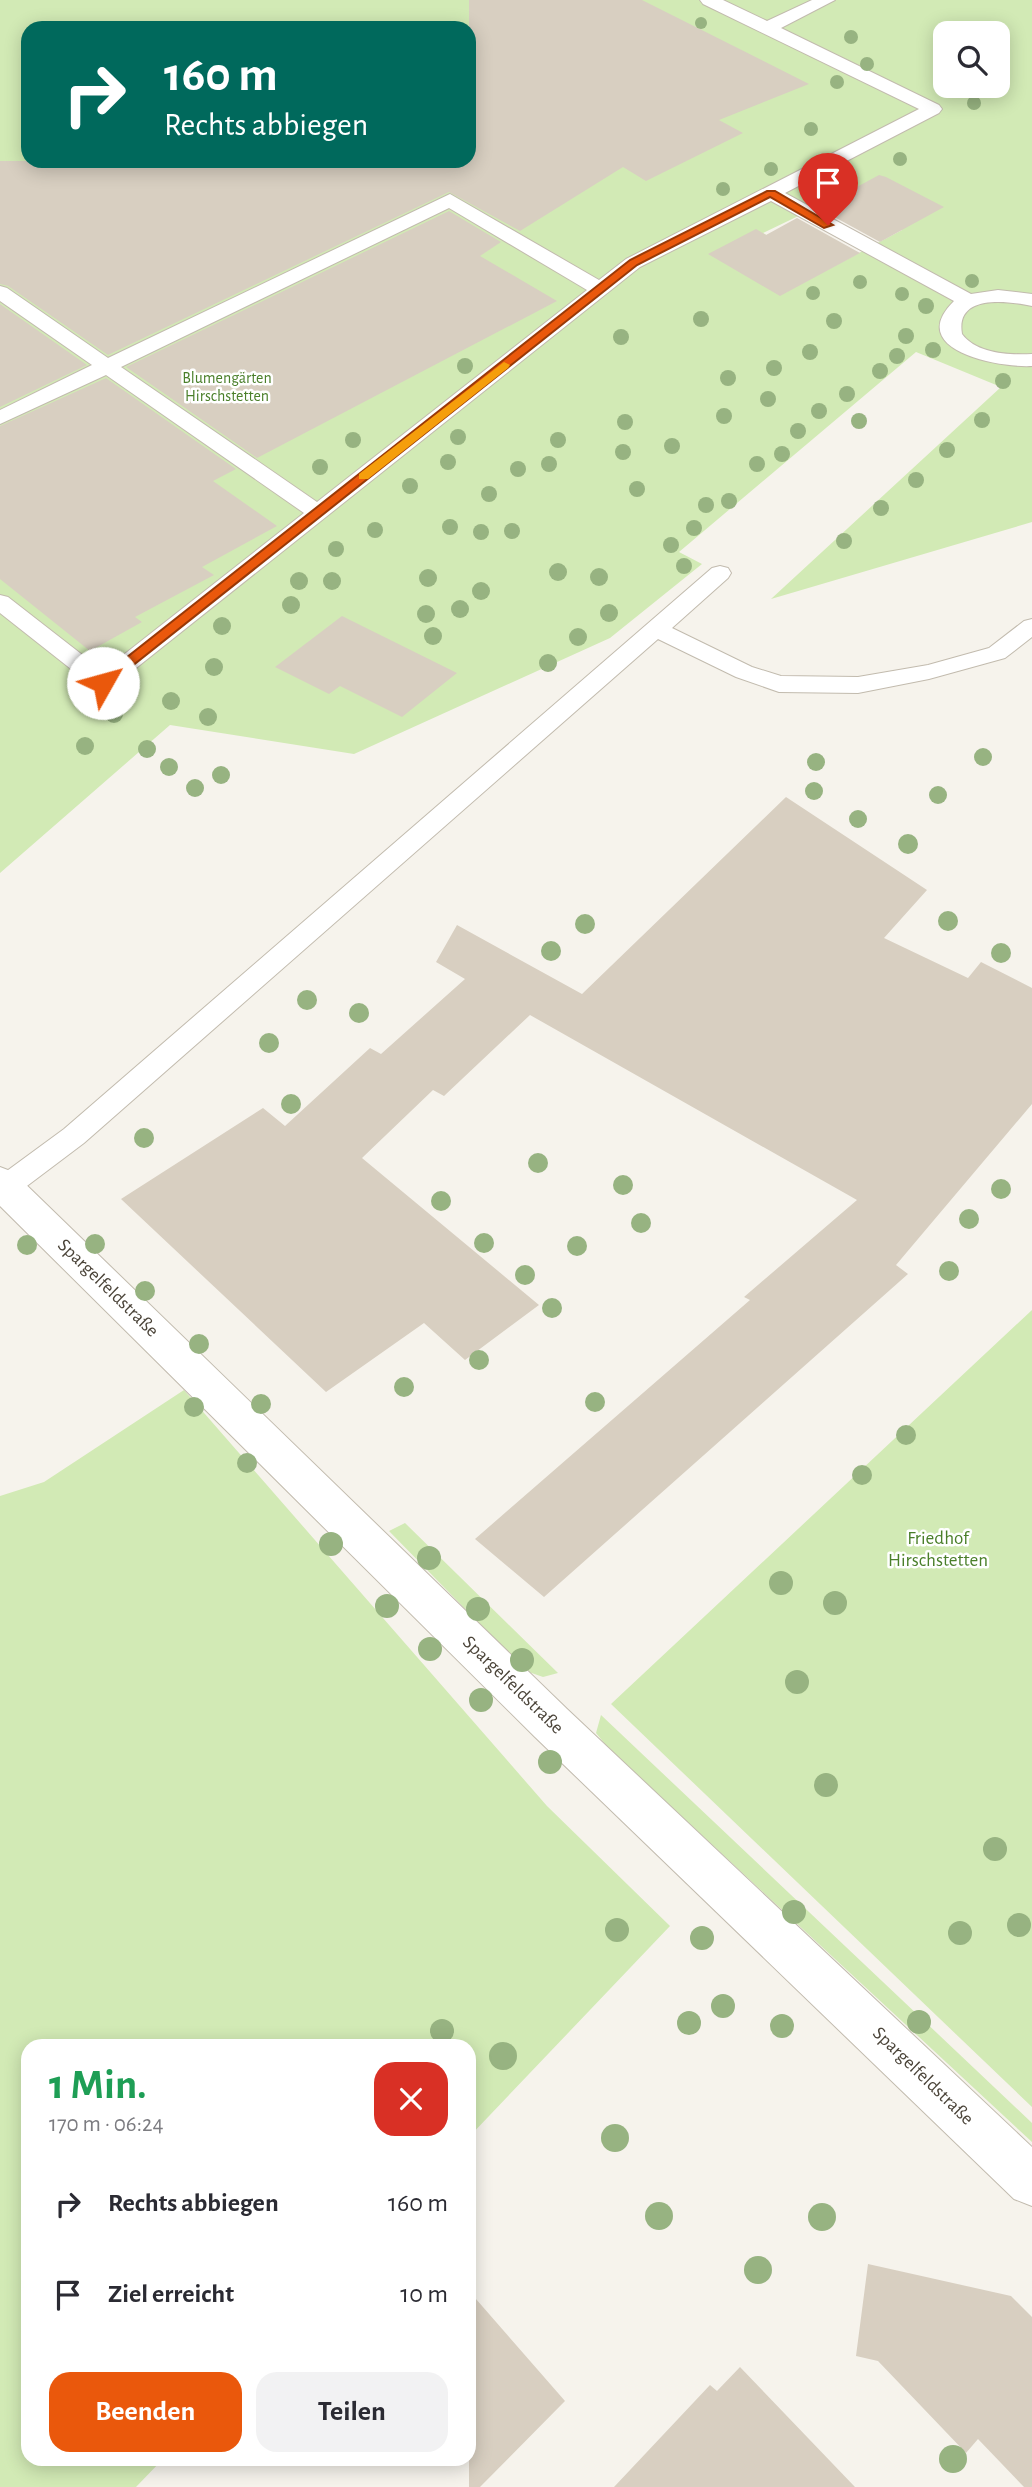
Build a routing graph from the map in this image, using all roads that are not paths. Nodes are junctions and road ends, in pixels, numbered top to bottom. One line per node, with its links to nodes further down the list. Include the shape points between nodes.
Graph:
1 (709, 0): 3 (lane)
2 (826, 0): 3 (lane)
3 (767, 28): 4 (lane, via 933,109)
4 (771, 193): 5 (lane, via 634,263); 8 (lane)
5 (600, 289): 10 (lane, via 450,200); 12 (lane)
6 (0, 292): 10 (lane)
7 (1032, 300): 8 (lane, via 990,296)
8 (969, 301): 9 (lane, via 956,310 950,322 964,346 997,359)
9 (1032, 360)
10 (107, 366): 11 (lane); 12 (lane)
11 (0, 418)
12 (318, 513): 14 (lane, via 103,683)
13 (720, 573): 16 (lane)
14 (0, 602)
15 (1032, 626): 16 (lane, via 997,653 858,685 779,684)
16 (656, 629): 17 (lane, via 74,1136)
17 (3, 1185): 18 (street, Spargelfeldstraße, via 559,1731)
18 (1032, 2181)

